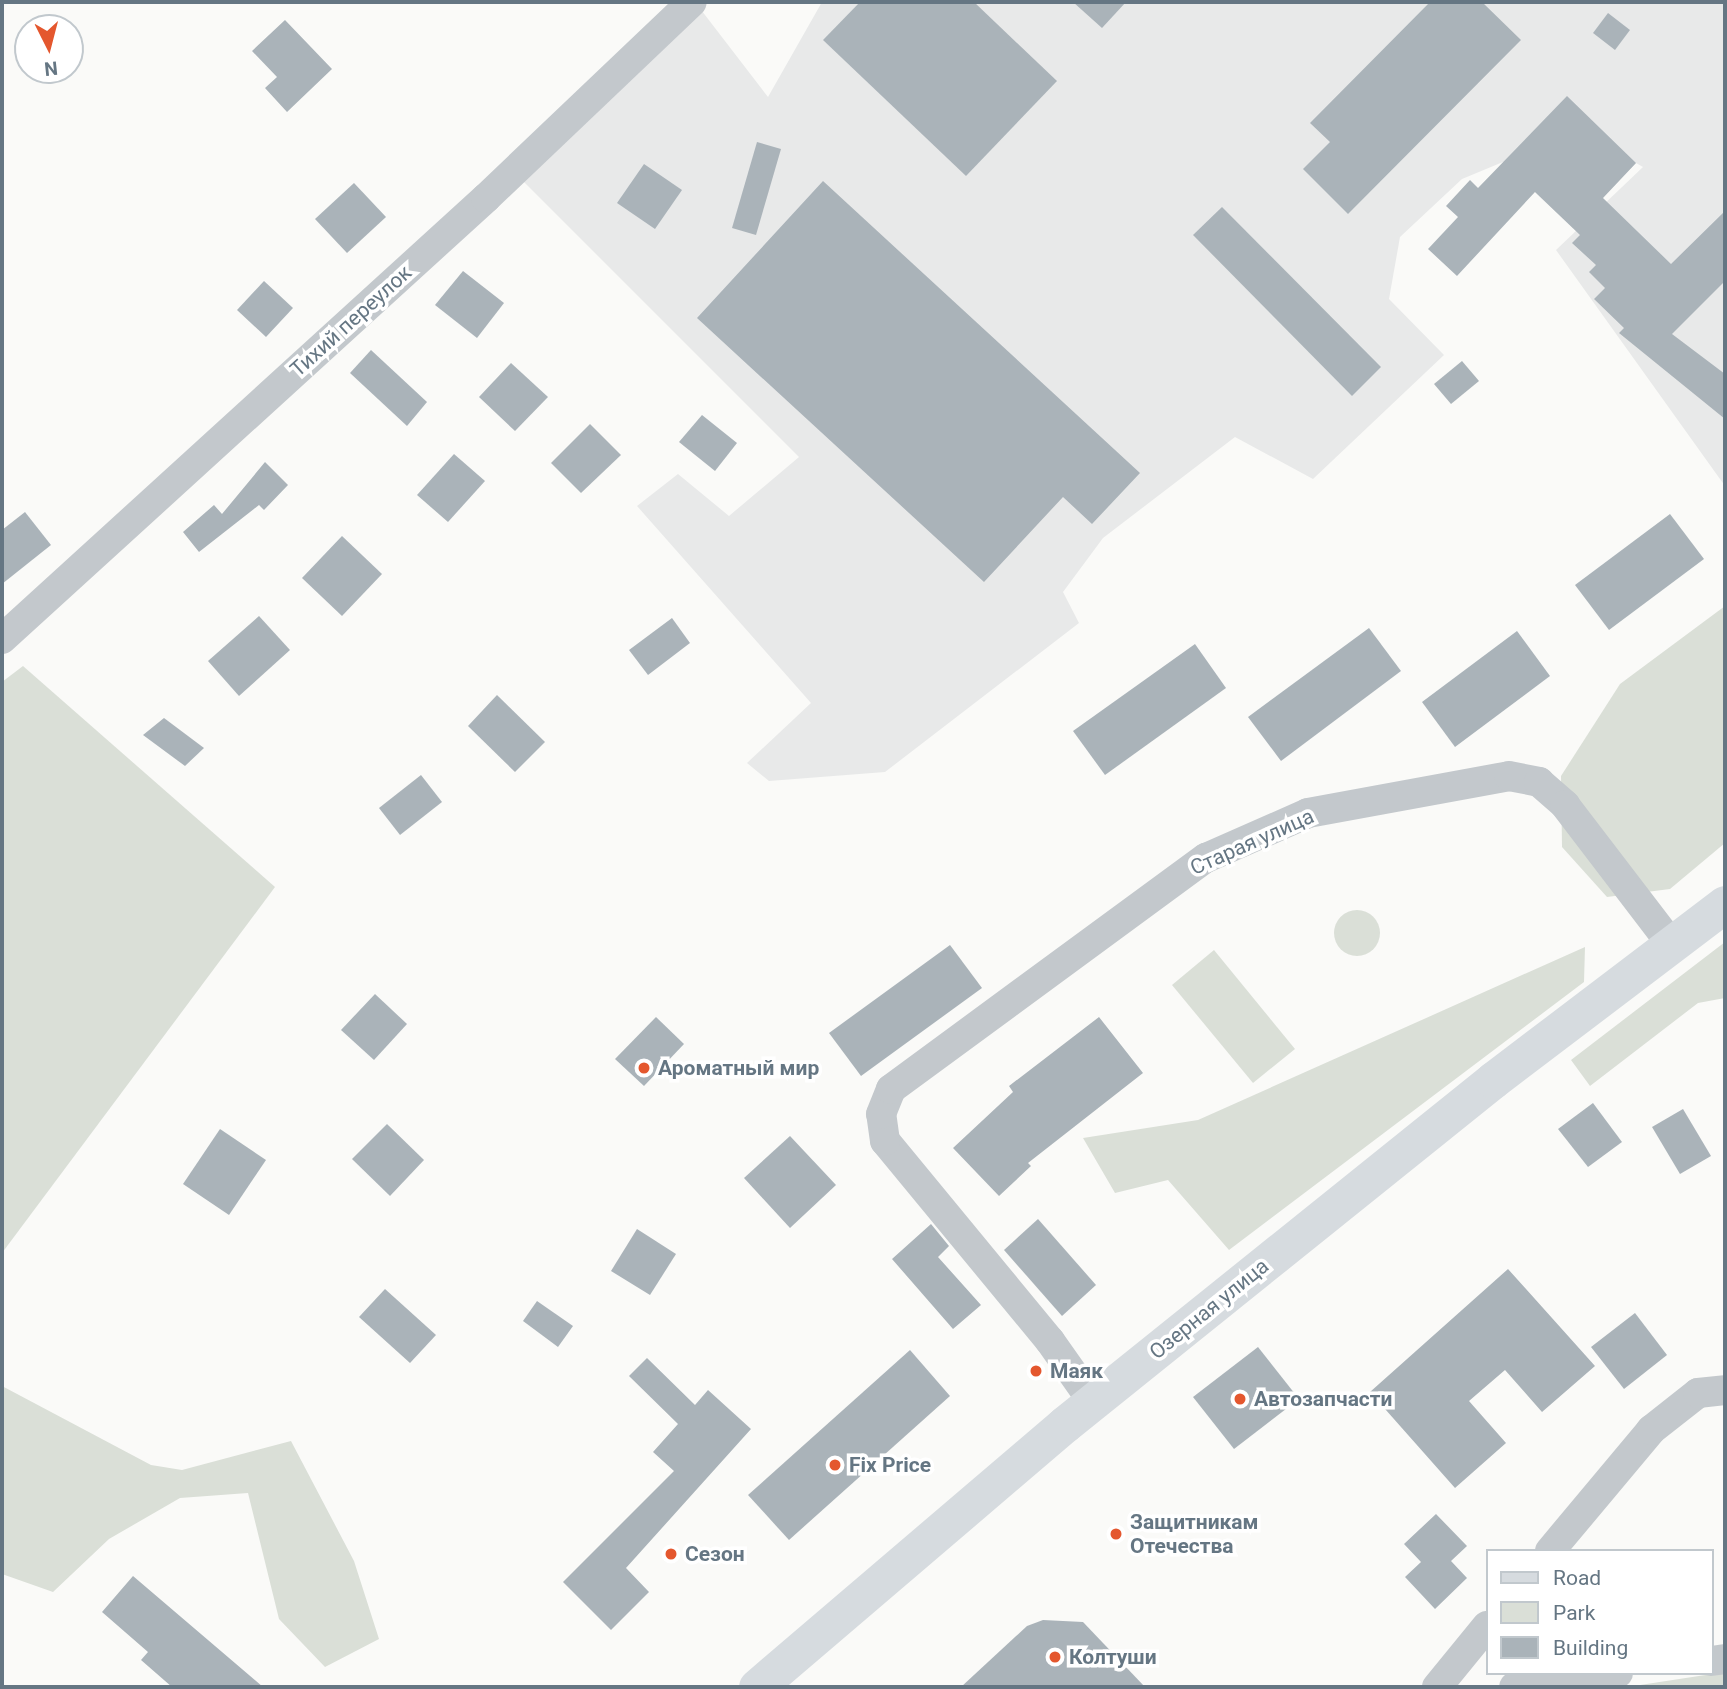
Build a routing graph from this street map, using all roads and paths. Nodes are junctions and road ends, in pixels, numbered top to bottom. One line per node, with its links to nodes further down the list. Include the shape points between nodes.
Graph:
1 (692, 2): 2 (street, Тихий переулок, via 486,198)
2 (4, 637)
3 (1725, 904): 4 (main road, Озерная улица)
4 (1672, 945): 6 (main road, Озерная улица, via 1493,1080); 6 (street, Старая улица, via 1565,805 1539,782 1509,776 1308,813 1206,858 1183,873 891,1089 881,1114 885,1141 1050,1341)
5 (1725, 1390): 7 (street, via 1699,1393 1651,1430)
6 (1093, 1402): 10 (main road, Озерная улица)
7 (1552, 1549)
8 (1486, 1627): 11 (street)
9 (1603, 1675): 12 (street)
10 (757, 1687)
11 (1437, 1687)
12 (1514, 1687)

